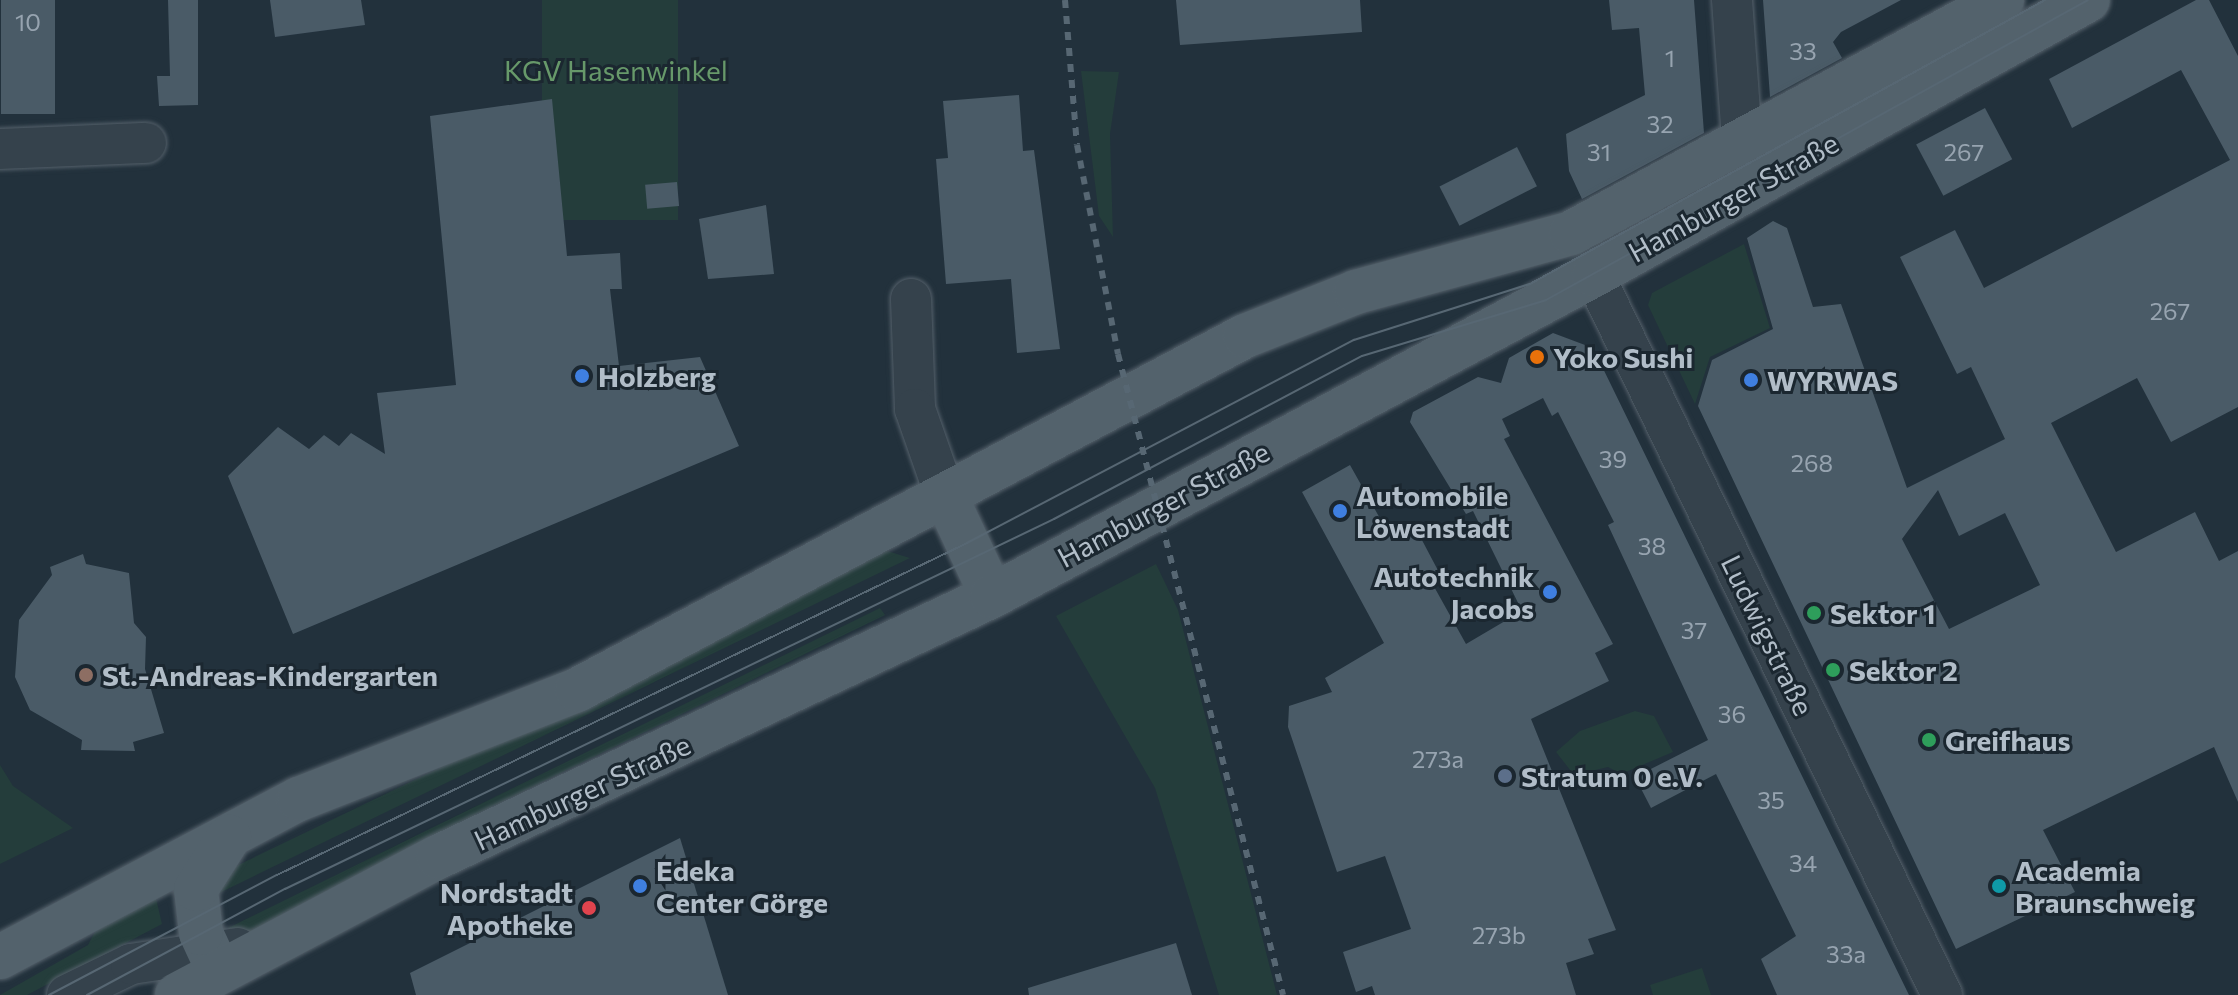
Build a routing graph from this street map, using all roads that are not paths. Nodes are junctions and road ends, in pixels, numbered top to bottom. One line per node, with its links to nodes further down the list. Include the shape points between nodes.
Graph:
1 (1732, 0): 4 (street)
2 (2002, 0): 4 (main road, Hamburger Straße)
3 (2088, 0): 7 (main road, Hamburger Straße)
4 (1742, 139): 9 (main road, Hamburger Straße, via 1571,233 1356,292 1245,336)
5 (146, 143): 6 (street)
6 (0, 149)
7 (1594, 275): 10 (main road, Hamburger Straße); 16 (street, Ludwigstraße)
8 (911, 299): 9 (street, via 915,409)
9 (945, 495): 10 (main road); 11 (main road, Hamburger Straße, via 577,690 397,756)
10 (992, 596): 13 (main road, Hamburger Straße, via 438,857 274,943)
11 (233, 834): 12 (main road, Hamburger Straße); 13 (main road, via 196,889)
12 (0, 957)
13 (214, 962): 14 (street, via 131,964); 15 (main road, Hamburger Straße)
14 (67, 995)
15 (177, 995)
16 (1942, 995)

